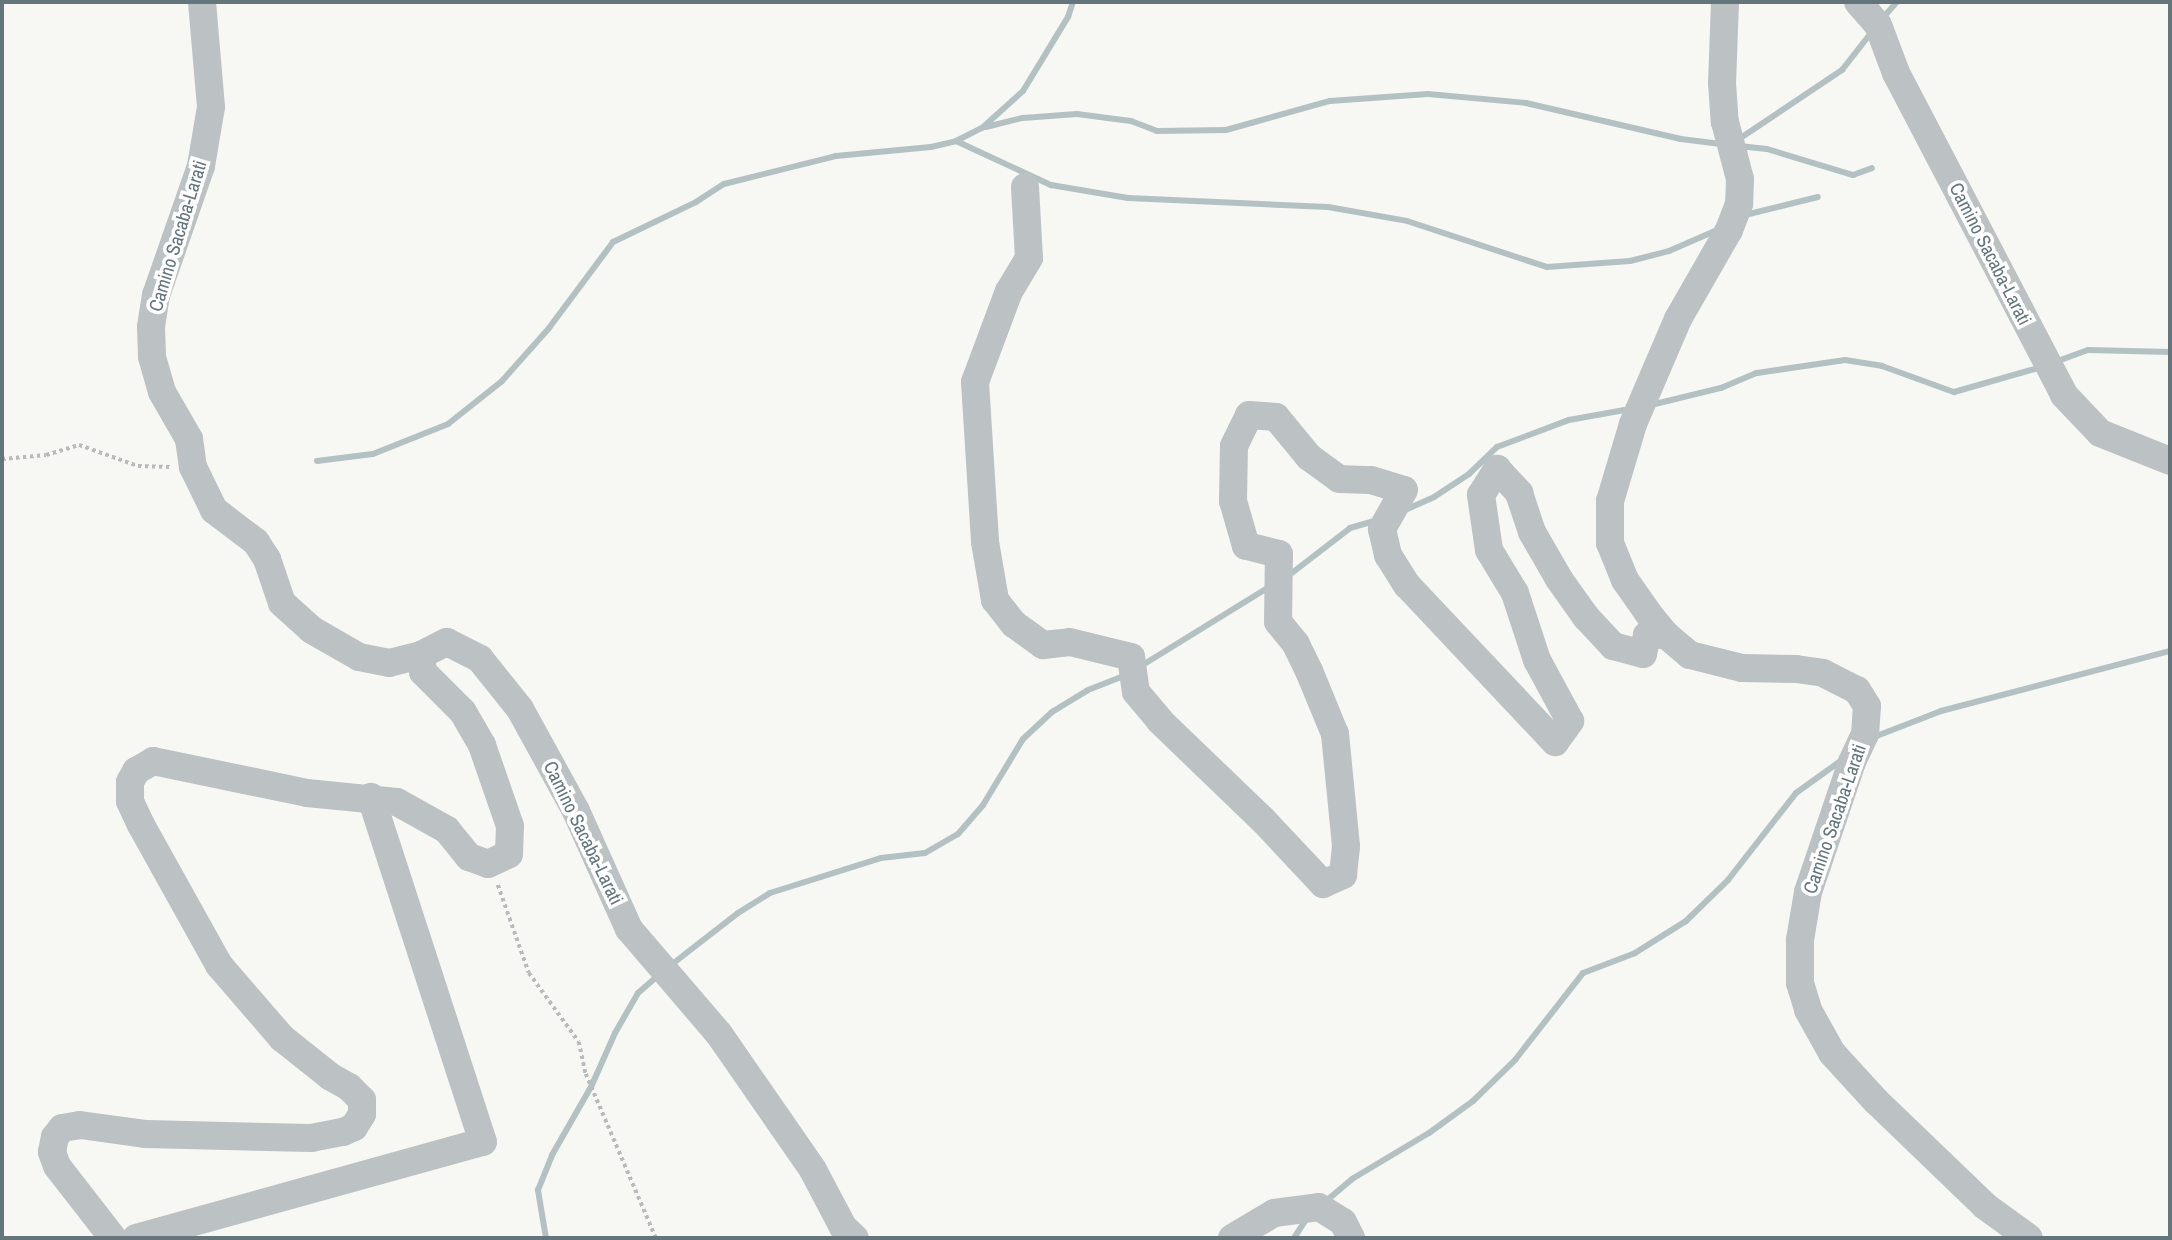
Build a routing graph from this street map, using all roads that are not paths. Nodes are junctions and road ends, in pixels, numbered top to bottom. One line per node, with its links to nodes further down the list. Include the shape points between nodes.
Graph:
1 (202, 2): 7 (street, Camino Sacaba-Larati, via 211,107 201,166 156,295 152,357 162,392 189,439 193,467 214,510 256,542 282,603 312,630 359,657 388,663)
2 (1725, 2): 6 (street, Camino Sacaba-Larati, via 1724,109 1740,178 1739,204 1678,319 1633,424 1610,502 1610,543 1625,580)
3 (1858, 2): 5 (street, Camino Sacaba-Larati, via 1878,25 1896,74 2064,395 2100,433)
4 (1025, 187): 6 (street, via 1029,258 1004,303 975,382 985,542 995,600 1014,624 1043,645 1070,642 1131,657 1136,692 1152,712 1323,884 1343,875 1346,846 1335,734 1310,671 1278,622 1279,554 1246,545 1233,501 1234,446 1249,415 1276,417 1309,457 1339,479 1371,480 1404,490 1382,529 1388,555 1407,585 1555,742 1570,721 1537,660 1514,593 1489,550 1481,495 1497,469 1519,493 1532,532 1559,579 1613,646 1643,654 1647,635)
5 (2170, 461)
6 (1666, 635): 14 (street, Camino Sacaba-Larati, via 1690,655 1716,664 1823,673 1857,690 1867,706 1865,734 1808,892 1800,940 1800,983 1808,1010 1832,1053 1876,1101 1985,1206)
7 (421, 655): 8 (street, via 422,671 462,711 482,745 510,826 509,854 488,864 469,857 447,830 397,802); 11 (street, Camino Sacaba-Larati, via 447,642 480,659 520,709 576,811 629,929 719,1034 813,1170 843,1227)
8 (371, 797): 9 (street, via 307,793 153,761 136,771 130,782 130,801 219,965 282,1038 362,1100 362,1114 354,1127 312,1138 146,1134 80,1125 62,1128 52,1152 57,1166); 10 (street, via 483,1142)
9 (113, 1238)
10 (136, 1238)
11 (855, 1238)
12 (1232, 1238): 13 (street, via 1274,1213 1319,1207 1343,1222)
13 (1351, 1238)
14 (2029, 1238)

